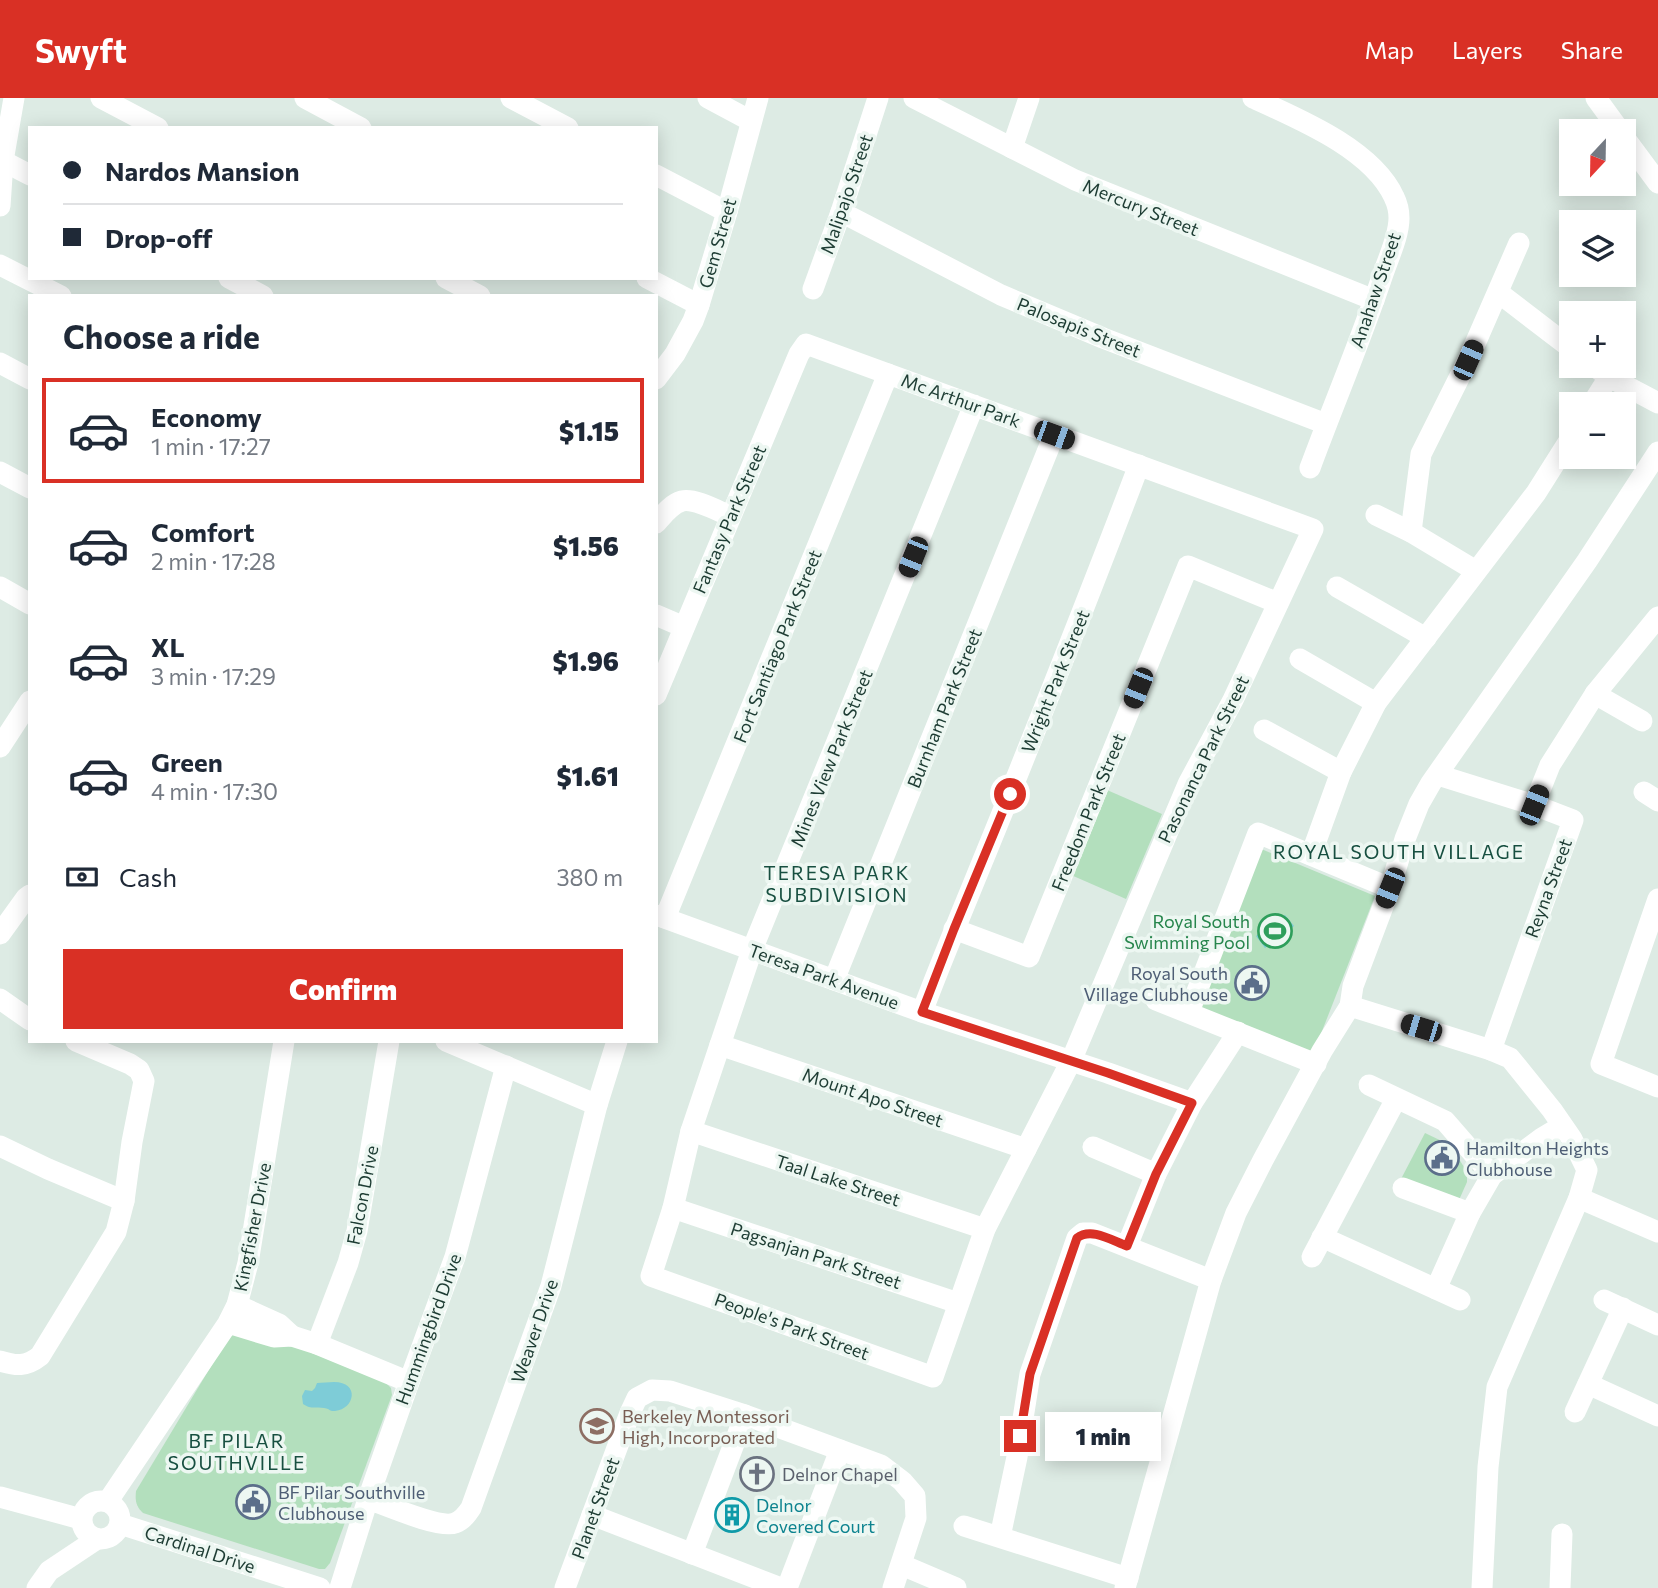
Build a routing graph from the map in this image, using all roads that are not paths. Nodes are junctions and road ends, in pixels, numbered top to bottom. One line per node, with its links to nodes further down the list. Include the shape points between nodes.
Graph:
1 (14, 98): 20 (street)
2 (100, 98): 15 (street)
3 (305, 98): 16 (street)
4 (511, 98): 17 (street)
5 (708, 98): 14 (street)
6 (758, 98): 14 (street, Gem Street)
7 (878, 98): 26 (street, Malipajo Street)
8 (914, 98): 18 (street, Mercury Street)
9 (1029, 98): 18 (street)
10 (1253, 98): 12 (street, Anahaw Street)
11 (1596, 98): 13 (street)
12 (1285, 105): 39 (street, Anahaw Street, via 1369,163 1395,200 1397,230)
13 (1611, 119)
14 (751, 121): 25 (street, Gem Street)
15 (154, 126)
16 (357, 126)
17 (564, 126)
18 (1012, 148): 39 (street, Mercury Street, via 1074,180)
19 (1636, 153): 23 (street)
20 (3, 161): 21 (street); 24 (street)
21 (28, 174)
22 (658, 176): 25 (street)
23 (1658, 183)
24 (0, 206)
25 (727, 212): 40 (street, Gem Street)
26 (841, 212): 34 (street, Malipajo Street); 50 (street, Palosapis Street, via 1002,295)
27 (1519, 243): 35 (street)
28 (0, 265): 29 (street)
29 (28, 279)
30 (30, 280): 36 (street)
31 (233, 280): 37 (street)
32 (450, 280): 38 (street)
33 (651, 280): 40 (street)
34 (813, 289)
35 (1499, 293): 41 (street); 62 (street, via 1421,454)
36 (57, 294)
37 (259, 294)
38 (476, 294)
39 (1374, 300): 50 (street, Anahaw Street)
40 (699, 306): 45 (street, Gem Street)
41 (1559, 339)
42 (806, 344): 44 (street, Mc Arthur Park); 58 (street, Fantasy Park Street)
43 (0, 363): 46 (street)
44 (888, 374): 49 (street, Mc Arthur Park); 87 (street, Fort Santiago Park Street)
45 (658, 376)
46 (28, 378)
47 (1613, 378): 48 (street)
48 (1658, 403)
49 (974, 405): 51 (street, Mc Arthur Park); 90 (street, Mines View Park Street)
50 (1326, 424): 55 (street, Anahaw Street)
51 (1054, 435): 54 (street, Mc Arthur Park); 92 (street, Burnham Park Street)
52 (1658, 452): 81 (street)
53 (1559, 457): 63 (street)
54 (1139, 466): 61 (street, Mc Arthur Park); 88 (street, Wright Park Street)
55 (1310, 468)
56 (0, 472): 57 (street)
57 (28, 487)
58 (730, 516): 60 (street, via 683,500); 70 (street, Fantasy Park Street)
59 (1376, 516): 62 (street)
60 (658, 521)
61 (1313, 529): 67 (street, Pasonanca Park Street)
62 (1410, 532): 63 (street)
63 (1476, 571): 71 (street)
64 (0, 587): 66 (street)
65 (1337, 587): 71 (street)
66 (28, 603)
67 (1278, 603): 88 (street, Freedom Park Street, via 1188,566 1029,957); 107 (street, Pasonanca Park Street, via 1188,784)
68 (658, 616): 70 (street)
69 (1658, 617): 74 (street)
70 (684, 627): 73 (street, Fantasy Park Street)
71 (1426, 638): 75 (street)
72 (1300, 659): 75 (street)
73 (658, 690)
74 (1595, 694): 77 (street); 82 (street, via 1550,765)
75 (1376, 703): 80 (street)
76 (26, 715): 79 (street)
77 (1642, 721)
78 (1264, 730): 80 (street)
79 (0, 747)
80 (1341, 772): 83 (street)
81 (1438, 775): 82 (street, Reyna Street); 84 (street, via 1419,804)
82 (1534, 805): 106 (street, Reyna Street, via 1573,820)
83 (1311, 855): 84 (street); 97 (street, via 1258,833)
84 (1390, 888): 95 (street, via 1353,986)
85 (28, 896): 89 (street)
86 (1658, 899): 91 (street)
87 (661, 916): 90 (street, Teresa Park Avenue)
88 (954, 929): 96 (street, Wright Park Street)
89 (0, 934)
90 (752, 950): 92 (street, Teresa Park Avenue); 105 (street, Mines View Park Street)
91 (1650, 952): 111 (street, via 1601,1064)
92 (834, 980): 96 (street, Teresa Park Avenue)
93 (0, 999): 98 (street)
94 (1156, 1000): 97 (street)
95 (1350, 1006): 106 (street); 108 (street)
96 (922, 1012): 107 (street, Teresa Park Avenue)
97 (1189, 1012): 99 (street)
98 (28, 1019)
99 (1238, 1032): 108 (street); 113 (street)
100 (81, 1043): 124 (street, via 130,1064 144,1081)
101 (284, 1043): 137 (street, Kingfisher Drive, via 248,1263)
102 (389, 1043): 139 (street, Falcon Drive, via 357,1231)
103 (451, 1043): 109 (street)
104 (616, 1043): 114 (street, Weaver Drive)
105 (720, 1045): 116 (street, Mines View Park Street); 118 (street, Mount Apo Street)
106 (1491, 1050): 115 (street, via 1510,1058)
107 (1071, 1061): 113 (street, Teresa Park Avenue); 118 (street, Pasonanca Park Street)
108 (1315, 1064): 133 (street, via 1237,1213)
109 (506, 1066): 114 (street); 142 (street, Hummingbird Drive, via 455,1257)
110 (1369, 1085): 112 (street)
111 (1658, 1087)
112 (1396, 1099): 121 (street, via 1445,1121); 129 (street)
113 (1192, 1103): 120 (street)
114 (597, 1105): 149 (street, Weaver Drive, via 551,1286 471,1508 453,1524 440,1524)
115 (1562, 1126): 121 (street); 123 (street, via 1587,1171)
116 (691, 1131): 125 (street, Mines View Park Street); 127 (street, Taal Lake Street)
117 (1093, 1147): 120 (street)
118 (1026, 1149): 127 (street, Pasonanca Park Street)
119 (3, 1155): 124 (street)
120 (1156, 1174): 130 (street)
121 (1492, 1175): 126 (street)
122 (1403, 1188): 126 (street)
123 (1579, 1198): 128 (street); 169 (street, via 1496,1387)
124 (124, 1201): 140 (street, via 116,1231 40,1356 19,1365)
125 (673, 1208): 132 (street, Mines View Park Street); 136 (street, Pagsanjan Park Street)
126 (1471, 1213): 134 (street)
127 (985, 1229): 136 (street, Pasonanca Park Street)
128 (1658, 1232)
129 (1322, 1237): 131 (street); 134 (street)
130 (1127, 1246): 133 (street); 156 (street, via 1092,1233 1077,1238 1030,1374)
131 (1312, 1257)
132 (651, 1276): 141 (street, People's Park Street)
133 (1210, 1280): 160 (street)
134 (1436, 1289): 135 (street)
135 (1461, 1300)
136 (958, 1303): 141 (street, Pasonanca Park Street)
137 (233, 1314): 139 (street, via 274,1337 292,1336); 150 (street, Kingfisher Drive)
138 (1658, 1325): 143 (street, via 1613,1304)
139 (317, 1344): 142 (street)
140 (0, 1362)
141 (933, 1377)
142 (409, 1382): 149 (street, Hummingbird Drive)
143 (1588, 1384): 144 (street); 146 (street)
144 (1575, 1412)
145 (745, 1415): 147 (street, Planet Street); 151 (street, Planet Street, via 670,1391 652,1390 638,1398); 158 (street)
146 (1658, 1416)
147 (840, 1450): 159 (street, Planet Street, via 881,1465 915,1496 916,1518); 166 (street)
148 (0, 1496): 152 (street)
149 (368, 1499): 163 (street, Hummingbird Drive)
150 (108, 1501): 152 (street, via 90,1503); 153 (street, via 116,1507)
151 (592, 1515): 158 (street); 164 (street, Planet Street)
152 (81, 1519): 157 (street)
153 (120, 1524): 157 (street, via 112,1536); 162 (street, Cardinal Drive)
154 (964, 1526): 156 (street)
155 (1562, 1534): 170 (street)
156 (1000, 1537): 160 (street)
157 (97, 1539): 161 (street, via 49,1571)
158 (692, 1554): 165 (street)
159 (902, 1565): 167 (street); 168 (street)
160 (1126, 1583)
161 (37, 1588)
162 (320, 1588)
163 (340, 1588)
164 (565, 1588)
165 (781, 1588)
166 (787, 1588)
167 (893, 1588)
168 (956, 1588)
169 (1482, 1588)
170 (1560, 1588)

